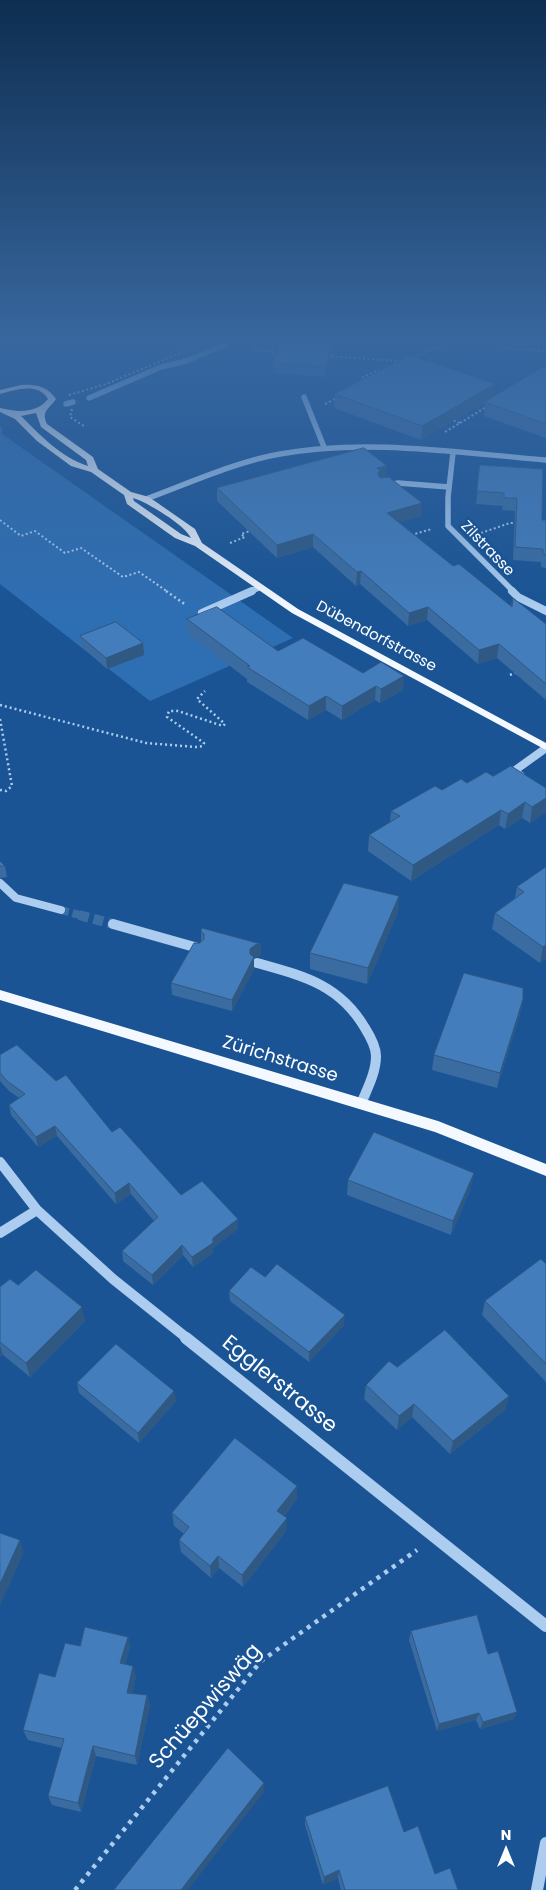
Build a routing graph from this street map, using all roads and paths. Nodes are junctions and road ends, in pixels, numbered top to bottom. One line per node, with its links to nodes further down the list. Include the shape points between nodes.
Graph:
1 (32, 432): 7 (main road, Dübendorfstrasse, via 74,464)
2 (55, 432): 7 (main road, Dübendorfstrasse, via 90,459)
3 (318, 432): 4 (street)
4 (324, 447): 5 (street, via 363,446); 11 (street, via 255,460)
5 (453, 453): 6 (street); 9 (street, Zilstrasse)
6 (546, 460)
7 (94, 470): 10 (main road, Dübendorfstrasse)
8 (382, 487): 9 (street, via 398,483)
9 (449, 487): 14 (street, Zilstrasse)
10 (128, 494): 11 (main road, Dübendorfstrasse); 19 (main road, Dübendorfstrasse, via 130,502 148,515 178,536)
11 (146, 499): 19 (main road, Dübendorfstrasse, via 192,531)
12 (0, 520): 22 (path, via 21,536 35,531 65,553 81,548 123,578 139,572)
13 (519, 523): 17 (path)
14 (448, 526): 16 (path); 21 (street, Zilstrasse, via 518,597)
15 (260, 528): 18 (path, via 241,534 246,538)
16 (410, 535)
17 (473, 536)
18 (230, 543)
19 (198, 544): 20 (main road, Dübendorfstrasse)
20 (259, 588): 22 (street); 28 (main road, Dübendorfstrasse, via 330,632)
21 (546, 611)
22 (199, 614)
23 (519, 672): 24 (path)
24 (510, 675)
25 (204, 691): 26 (path, via 197,699 225,724 223,726 178,711 169,711 167,717 204,743 196,747 146,743)
26 (0, 705)
27 (0, 719): 30 (path, via 12,786 6,791)
28 (546, 747): 29 (street, via 514,771)
29 (530, 782)
30 (0, 790)
31 (0, 883): 32 (street, via 16,898)
32 (61, 910)
33 (113, 924): 34 (street)
34 (198, 948)
35 (257, 963): 37 (street, via 311,978 339,995 360,1018 376,1055)
36 (0, 995): 37 (main road, Zürichstrasse)
37 (361, 1104): 39 (main road, Zürichstrasse, via 438,1127)
38 (0, 1162): 40 (street, Egglerstrasse)
39 (546, 1170)
40 (37, 1210): 41 (street); 42 (street, Egglerstrasse, via 113,1279)
41 (0, 1234)
42 (436, 1537): 43 (street, Egglerstrasse); 45 (path, Schüepwiswäg, via 261,1661)
43 (546, 1626)
44 (546, 1843): 46 (street)
45 (75, 1890)
46 (537, 1890)

